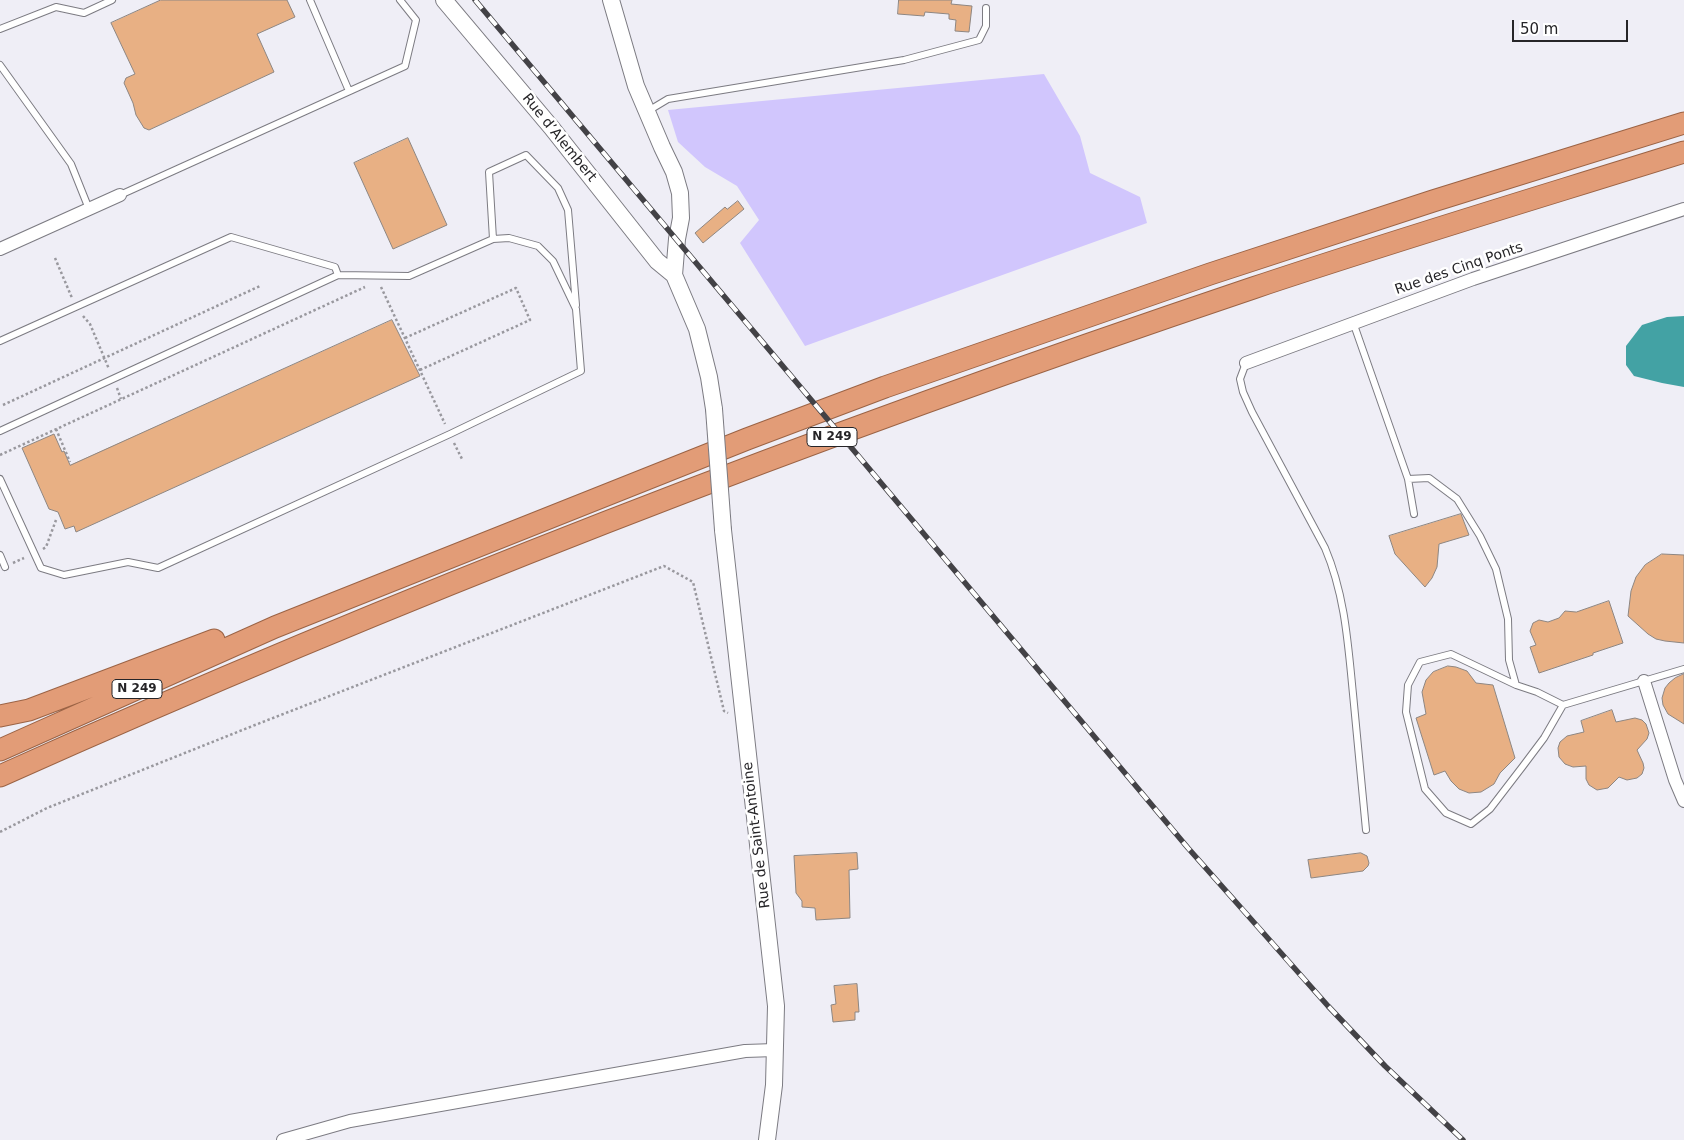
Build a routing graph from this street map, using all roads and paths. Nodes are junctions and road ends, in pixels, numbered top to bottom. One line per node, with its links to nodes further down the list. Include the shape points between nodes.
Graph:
1 (112, 0): 6 (lane, via 84,13)
2 (310, 0): 10 (lane)
3 (400, 0): 10 (lane, via 416,20 405,66)
4 (444, 0): 21 (street, Rue d’Alembert, via 658,261)
5 (611, 0): 11 (street, via 636,86)
6 (56, 4): 8 (lane)
7 (986, 8): 11 (lane, via 986,26 979,40 971,43 904,60 668,99)
8 (0, 29)
9 (0, 65): 15 (lane, via 70,164)
10 (349, 91): 14 (lane)
11 (647, 112): 21 (street, via 680,193 681,218)
12 (1684, 123): 46 (highway, N 249, via 1317,239 885,387 621,488)
13 (1684, 152): 54 (highway, N 249, via 1268,283 854,428 373,615)
14 (120, 195): 15 (street)
15 (89, 209): 18 (street)
16 (1684, 209): 26 (street, Rue des Cinq Ponts)
17 (493, 239): 22 (lane, via 409,276); 25 (lane, via 509,238 538,246 553,261); 25 (lane, via 489,172 526,155 558,188 568,210)
18 (0, 249)
19 (56, 258): 24 (path)
20 (338, 275): 22 (lane); 24 (lane, via 335,267 231,236); 32 (lane)
21 (674, 275): 52 (street, Rue de Saint-Antoine, bridge, via 697,329 710,377)
22 (377, 278): 27 (path); 33 (path)
23 (260, 286): 29 (path)
24 (76, 307): 28 (lane); 29 (path, via 90,324)
25 (576, 309): 37 (lane, via 581,371)
26 (1353, 322): 30 (street, Rue des Cinq Ponts); 42 (lane)
27 (405, 338): 31 (path); 31 (path, via 516,288 530,320)
28 (0, 341)
29 (104, 358): 32 (path); 34 (path)
30 (1246, 363): 56 (lane, via 1240,379 1243,392 1334,568 1347,632)
31 (420, 370): 37 (path)
32 (113, 379): 33 (path); 36 (lane)
33 (121, 399): 35 (path)
34 (3, 405)
35 (56, 429): 38 (path); 40 (path)
36 (0, 431)
37 (450, 434): 39 (path); 41 (lane, via 158,568 128,562 64,575 41,568)
38 (0, 455)
39 (462, 459)
40 (70, 462)
41 (0, 479)
42 (1408, 479): 43 (lane); 49 (lane, via 1429,478 1457,499 1480,536 1496,569 1508,618 1509,660)
43 (1414, 514)
44 (0, 554): 45 (lane)
45 (5, 567)
46 (274, 627): 51 (highway, N 249, via 247,627 38,706); 53 (highway, N 249)
47 (1684, 669): 48 (lane)
48 (1644, 681): 50 (lane); 55 (street)
49 (1516, 685): 50 (lane); 50 (lane, via 1451,654 1420,662 1408,685 1406,712 1425,790 1446,812 1471,824 1490,809 1544,738)
50 (1563, 705)
51 (0, 716)
52 (744, 719): 57 (path, via 724,711 693,582 664,566 47,808); 58 (street, Rue de Saint-Antoine, via 776,1006)
53 (0, 750)
54 (0, 776)
55 (1684, 801)
56 (1366, 830)
57 (0, 832)
58 (775, 1050): 59 (street, via 745,1051 350,1121); 60 (street, Rue de Saint-Antoine)
59 (283, 1140)
60 (766, 1140)

